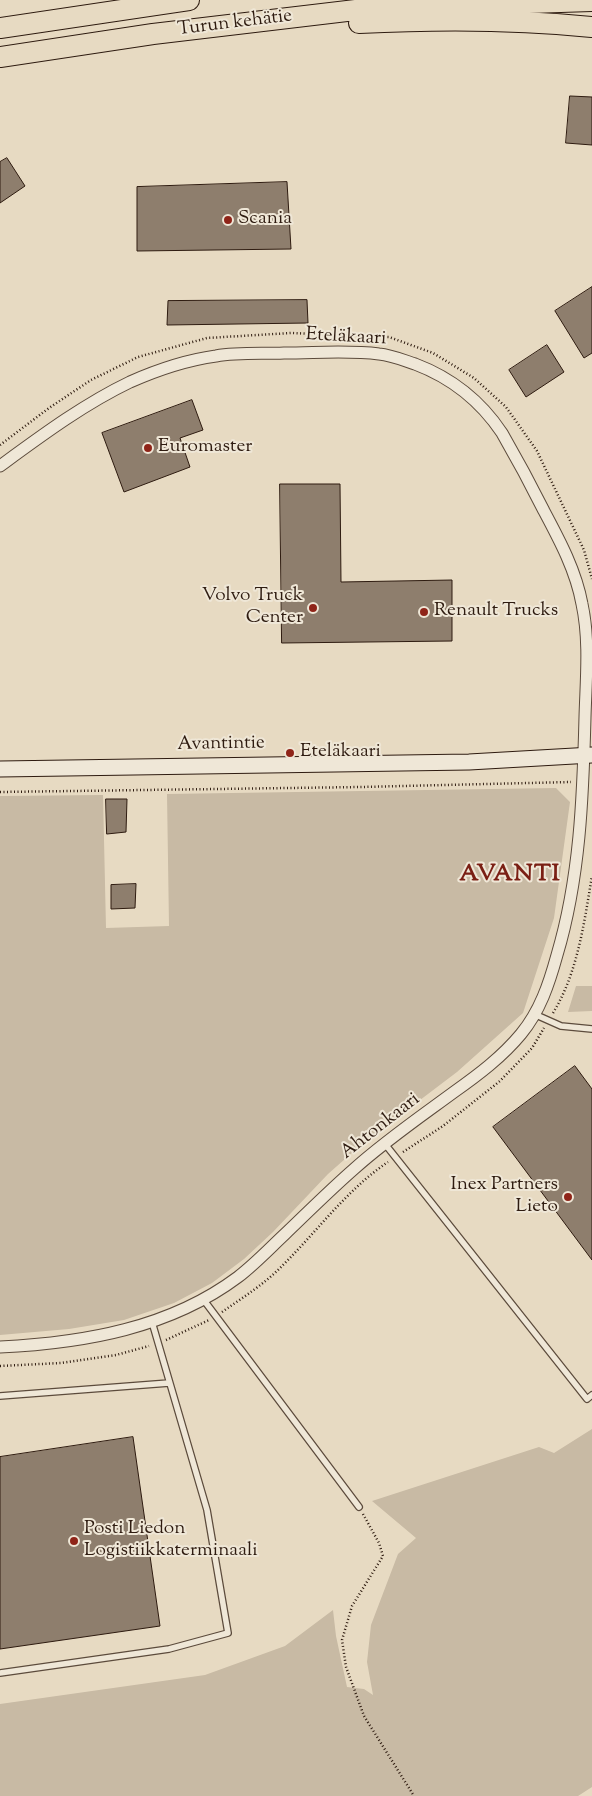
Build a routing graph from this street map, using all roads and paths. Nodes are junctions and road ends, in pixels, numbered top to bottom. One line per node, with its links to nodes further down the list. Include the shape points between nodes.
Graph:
1 (189, 0): 4 (highway, Turun kehätie)
2 (592, 1): 5 (highway, Turun kehätie, via 372,8)
3 (592, 27): 5 (highway, via 535,22 434,21)
4 (0, 28)
5 (153, 34): 6 (highway, Turun kehätie)
6 (0, 56)
7 (0, 445): 9 (path, via 91,380 138,357 198,340 291,333 389,337 433,353 474,378 506,407 537,451 584,550)
8 (0, 466): 10 (street, Eteläkaari, via 130,382 192,360 218,355 347,352 380,354 432,371 461,388 491,417 529,481 576,578 586,632)
9 (592, 579)
10 (588, 755): 11 (street, Avantintie, via 469,762); 14 (street, Ahtonkaari, via 578,850 563,936 545,995)
11 (0, 769)
12 (570, 782): 13 (path)
13 (0, 792)
14 (534, 1014): 15 (lane, via 561,1026); 16 (street, Ahtonkaari, via 521,1034 490,1065)
15 (592, 1029)
16 (384, 1144): 17 (street, Ahtonkaari, via 240,1275); 21 (lane, via 587,1400)
17 (203, 1299): 18 (street, Ahtonkaari); 23 (lane)
18 (152, 1322): 19 (street, Ahtonkaari, via 89,1338); 20 (lane)
19 (0, 1347)
20 (170, 1383): 22 (lane); 24 (lane, via 207,1510 228,1633 168,1649)
21 (592, 1395)
22 (0, 1396)
23 (359, 1507): 25 (path, via 379,1543 382,1556 352,1606 342,1640 346,1667 364,1716)
24 (0, 1673)
25 (414, 1796)

